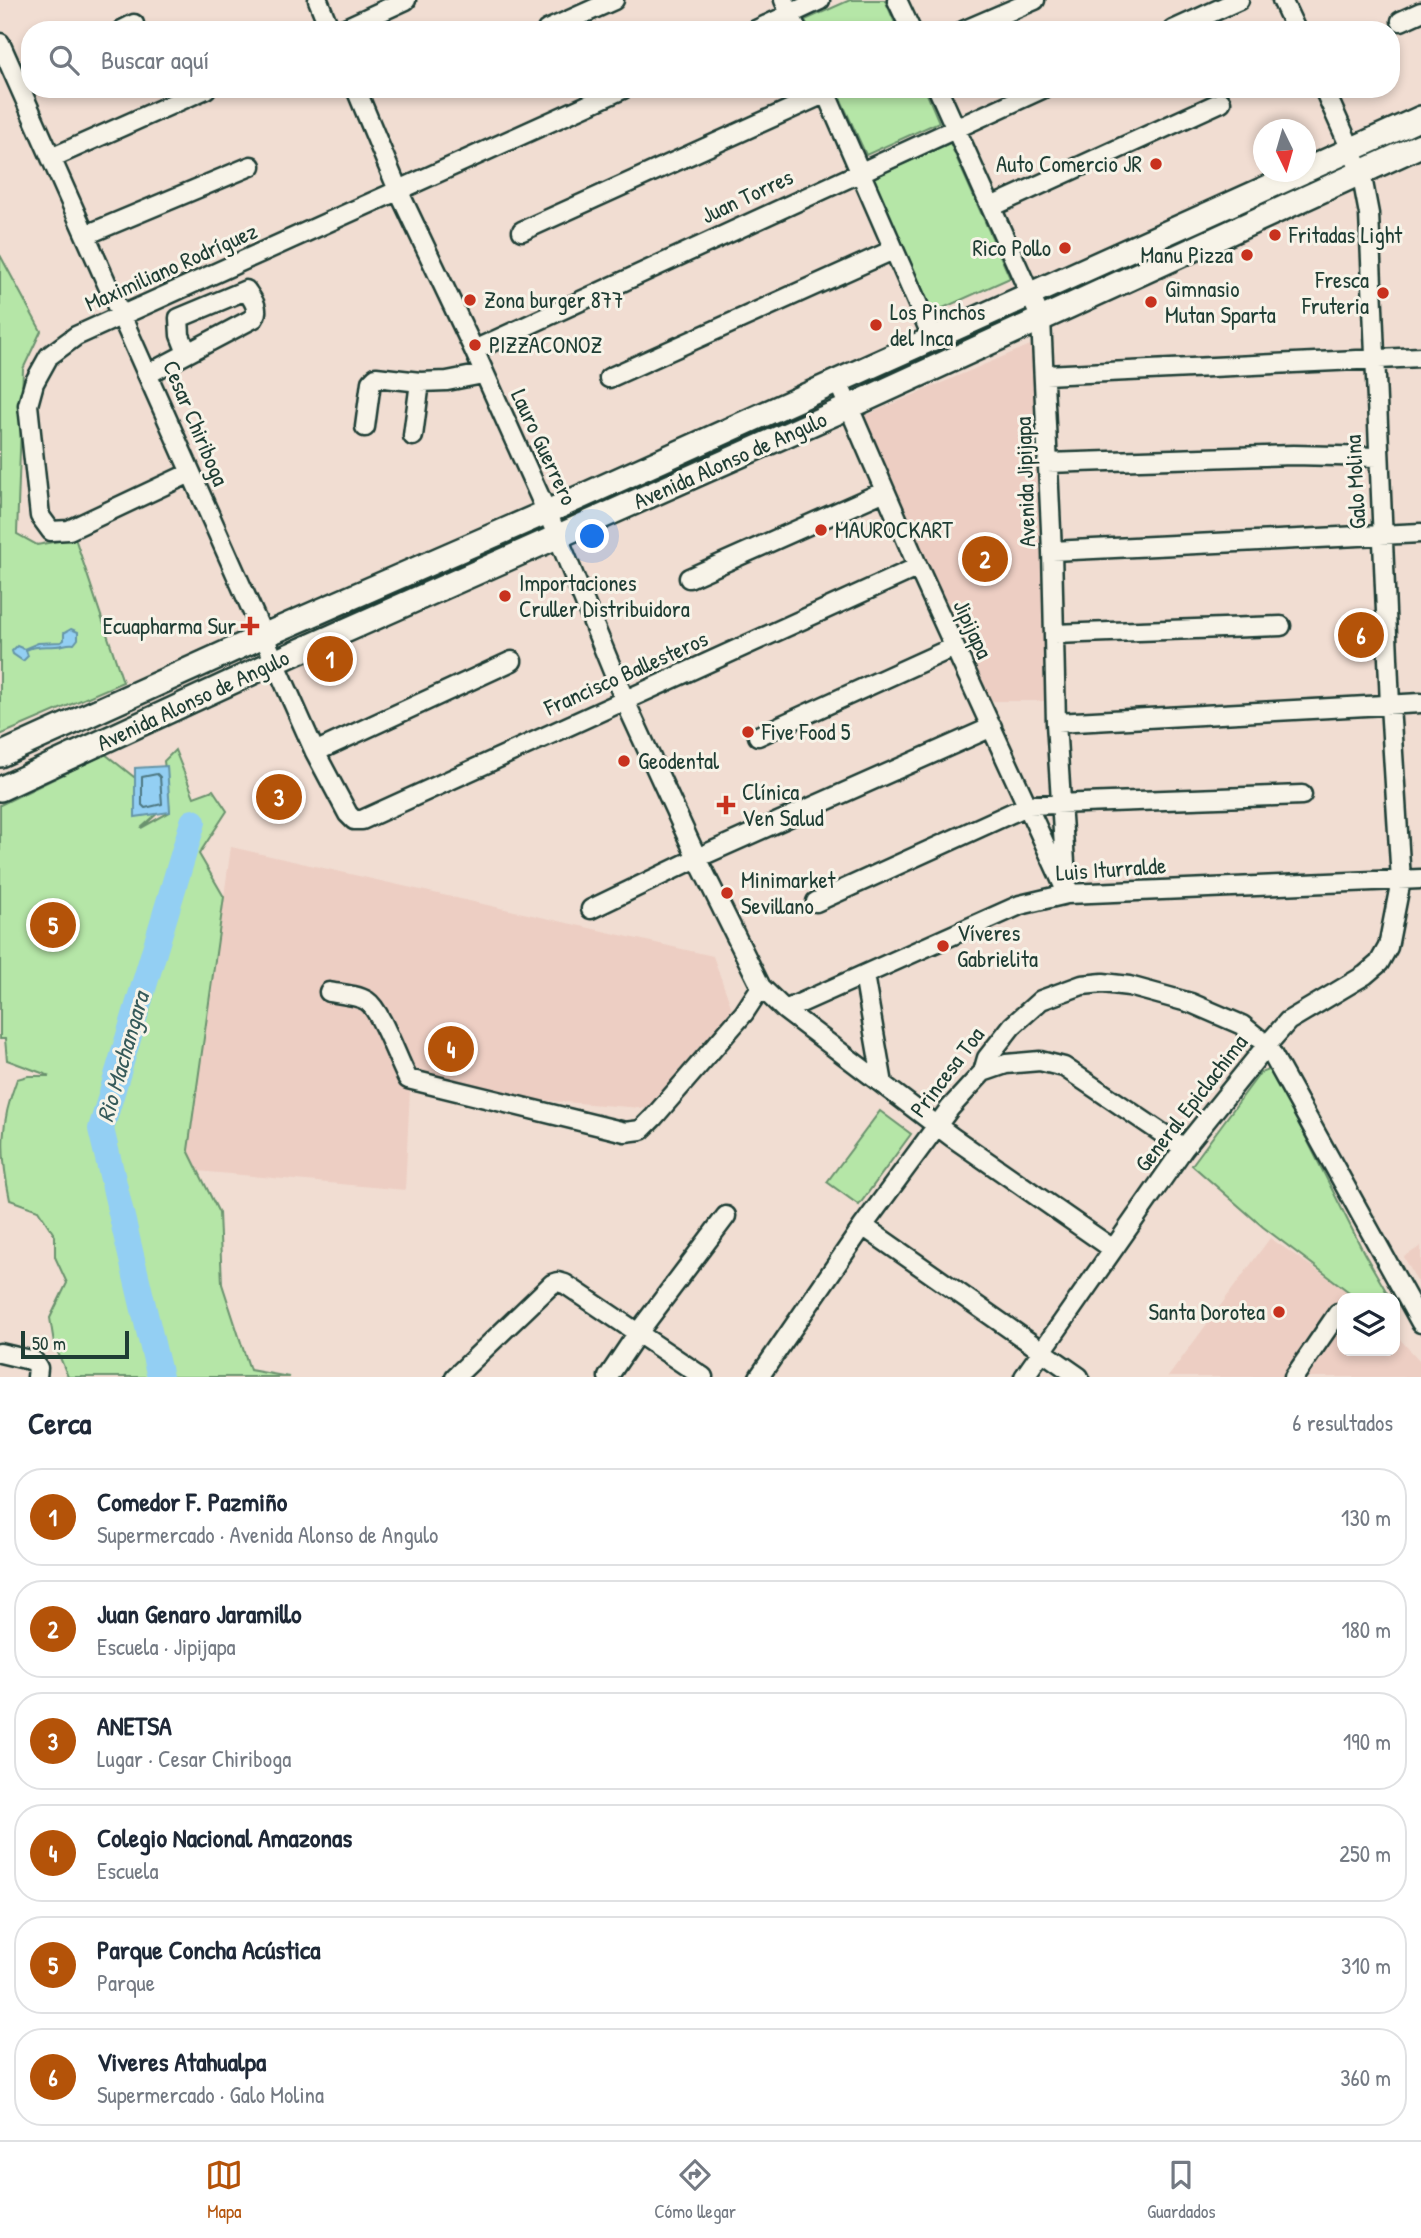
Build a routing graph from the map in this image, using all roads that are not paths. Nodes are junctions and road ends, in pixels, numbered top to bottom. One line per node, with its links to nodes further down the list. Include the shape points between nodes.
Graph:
1 (318, 0): 11 (street)
2 (406, 0): 12 (street)
3 (614, 0): 13 (street)
4 (820, 0): 10 (street)
5 (897, 0): 14 (street)
6 (1035, 0): 15 (street)
7 (1239, 0): 16 (street)
8 (1282, 0): 17 (street)
9 (1421, 12): 18 (street)
10 (791, 15)
11 (326, 21)
12 (360, 21)
13 (567, 21)
14 (907, 21)
15 (986, 21)
16 (1193, 21)
17 (1292, 21)
18 (1401, 21)
19 (0, 43): 20 (street, Cesar Chiriboga)
20 (21, 74)
21 (30, 98): 35 (street, Cesar Chiriboga)
22 (186, 98): 35 (street)
23 (360, 98): 41 (street, Lauro Guerrero)
24 (603, 98): 41 (street, Maximiliano Rodríguez)
25 (810, 98): 43 (street)
26 (828, 98): 38 (street)
27 (941, 98): 32 (street, Avenida Jipijapa)
28 (1022, 98): 32 (street, Juan Torres)
29 (1328, 98): 34 (street, Galo Molina)
30 (1221, 102): 42 (street)
31 (1421, 118): 34 (main road, Avenida Alonso de Angulo)
32 (955, 129): 38 (street, Juan Torres); 42 (street, Avenida Jipijapa)
33 (1421, 145): 39 (main road, Avenida Alonso de Angulo)
34 (1352, 149): 37 (main road, Avenida Alonso de Angulo); 39 (street, Galo Molina)
35 (51, 158): 44 (street, Cesar Chiriboga)
36 (251, 166): 44 (street)
37 (1316, 166)
38 (859, 171): 45 (street); 50 (street, Juan Torres)
39 (1361, 172): 48 (main road, Avenida Alonso de Angulo); 53 (street, Galo Molina, via 1369,214)
40 (1279, 182): 46 (main road, Avenida Alonso de Angulo)
41 (398, 190): 47 (street, Maximiliano Rodríguez); 50 (street, Lauro Guerrero)
42 (991, 207): 46 (street, Avenida Jipijapa)
43 (522, 231)
44 (86, 235): 47 (street, Cesar Chiriboga)
45 (893, 250): 49 (street); 57 (street)
46 (1030, 294): 48 (street, Avenida Jipijapa); 49 (main road, Avenida Alonso de Angulo)
47 (122, 317): 54 (street, Cesar Chiriboga); 65 (street, Maximiliano Rodríguez, via 61,345 34,383 29,405 40,516 51,531 69,530)
48 (1041, 319): 56 (street, Avenida Jipijapa); 60 (main road, Avenida Alonso de Angulo)
49 (933, 339): 59 (main road, Avenida Alonso de Angulo)
50 (474, 350): 55 (street, Lauro Guerrero)
51 (187, 353): 54 (street)
52 (1421, 357): 53 (street)
53 (1374, 360): 56 (street); 63 (street, Galo Molina)
54 (148, 374): 65 (street, Cesar Chiriboga)
55 (484, 374): 58 (street); 67 (street, Lauro Guerrero)
56 (1045, 375): 64 (street, Avenida Jipijapa)
57 (609, 378)
58 (421, 382): 61 (street, via 376,377 371,382); 62 (street)
59 (838, 382): 60 (street, Jipijapa); 67 (main road, Avenida Alonso de Angulo)
60 (849, 407): 66 (street, Jipijapa); 70 (main road, Avenida Alonso de Angulo)
61 (365, 427)
62 (413, 436)
63 (1378, 457): 64 (street, via 1293,455); 69 (street, Galo Molina)
64 (1047, 463): 71 (street, Avenida Jipijapa)
65 (190, 473): 76 (street, Cesar Chiriboga)
66 (885, 491): 72 (street, Jipijapa); 73 (street)
67 (547, 512): 70 (street, Lauro Guerrero); 76 (main road, Avenida Alonso de Angulo)
68 (1421, 533): 69 (street)
69 (1382, 535): 71 (street); 82 (street, Galo Molina)
70 (558, 537): 78 (main road, Avenida Alonso de Angulo); 80 (street, Lauro Guerrero)
71 (1052, 551): 75 (street, Avenida Jipijapa)
72 (918, 567): 77 (street, Jipijapa); 80 (street, Francisco Ballesteros)
73 (689, 578)
74 (1281, 626): 75 (street)
75 (1054, 634): 83 (street, Avenida Jipijapa)
76 (263, 636): 78 (street, Cesar Chiriboga); 87 (main road, Avenida Alonso de Angulo)
77 (954, 647): 84 (street, Jipijapa); 85 (street)
78 (275, 662): 86 (street, Cesar Chiriboga); 88 (main road, Avenida Alonso de Angulo)
79 (512, 662): 86 (street)
80 (625, 701): 92 (street, Francisco Ballesteros); 93 (street, Lauro Guerrero)
81 (1421, 703): 82 (street)
82 (1390, 705): 83 (street); 95 (street, Galo Molina)
83 (1056, 723): 91 (street, Avenida Jipijapa)
84 (992, 727): 90 (street, Jipijapa); 93 (street)
85 (758, 736)
86 (315, 752): 92 (street, Cesar Chiriboga)
87 (0, 755)
88 (0, 789)
89 (1302, 795): 91 (street)
90 (1029, 805): 91 (street); 96 (street, Jipijapa); 97 (street)
91 (1063, 806): 96 (street, Avenida Jipijapa)
92 (354, 820)
93 (697, 858): 98 (street); 100 (street, Lauro Guerrero)
94 (1421, 879): 95 (street, Luis Iturralde)
95 (1401, 880): 96 (street, Luis Iturralde); 103 (street, General Epiclachima, via 1388,947 1379,963 1289,1021)
96 (1067, 894): 99 (street, Luis Iturralde, via 1020,905)
97 (816, 902)
98 (591, 909)
99 (864, 975): 102 (street, Luis Iturralde); 105 (street)
100 (761, 987): 101 (street, via 653,1118 641,1129 625,1132 408,1079 380,1015 367,1001); 102 (street, Lauro Guerrero)
101 (329, 992)
102 (785, 1010): 105 (street, Lauro Guerrero)
103 (1267, 1045): 104 (street, Princesa Toa, via 1242,1025 1191,1003 1103,983 1082,985 1041,1000 1012,1026 987,1058); 107 (street, General Epiclachima); 112 (street)
104 (983, 1072): 106 (street, Princesa Toa); 107 (street, via 1040,1061 1064,1067)
105 (883, 1084): 106 (street, Lauro Guerrero)
106 (937, 1125): 109 (street, Princesa Toa); 110 (street, Lauro Guerrero)
107 (1184, 1148): 110 (street, General Epiclachima)
108 (726, 1216): 113 (street)
109 (863, 1226): 114 (street); 120 (street, Princesa Toa)
110 (1114, 1249): 114 (street, General Epiclachima)
111 (1337, 1314): 123 (street)
112 (1421, 1323)
113 (637, 1334): 117 (street, via 558,1282); 118 (street); 119 (street)
114 (1042, 1351): 121 (street, General Epiclachima); 122 (street)
115 (0, 1353): 116 (street, via 34,1361)
116 (37, 1377)
117 (455, 1377)
118 (608, 1377)
119 (703, 1377)
120 (759, 1377)
121 (1024, 1377)
122 (1079, 1377)
123 (1294, 1377)

